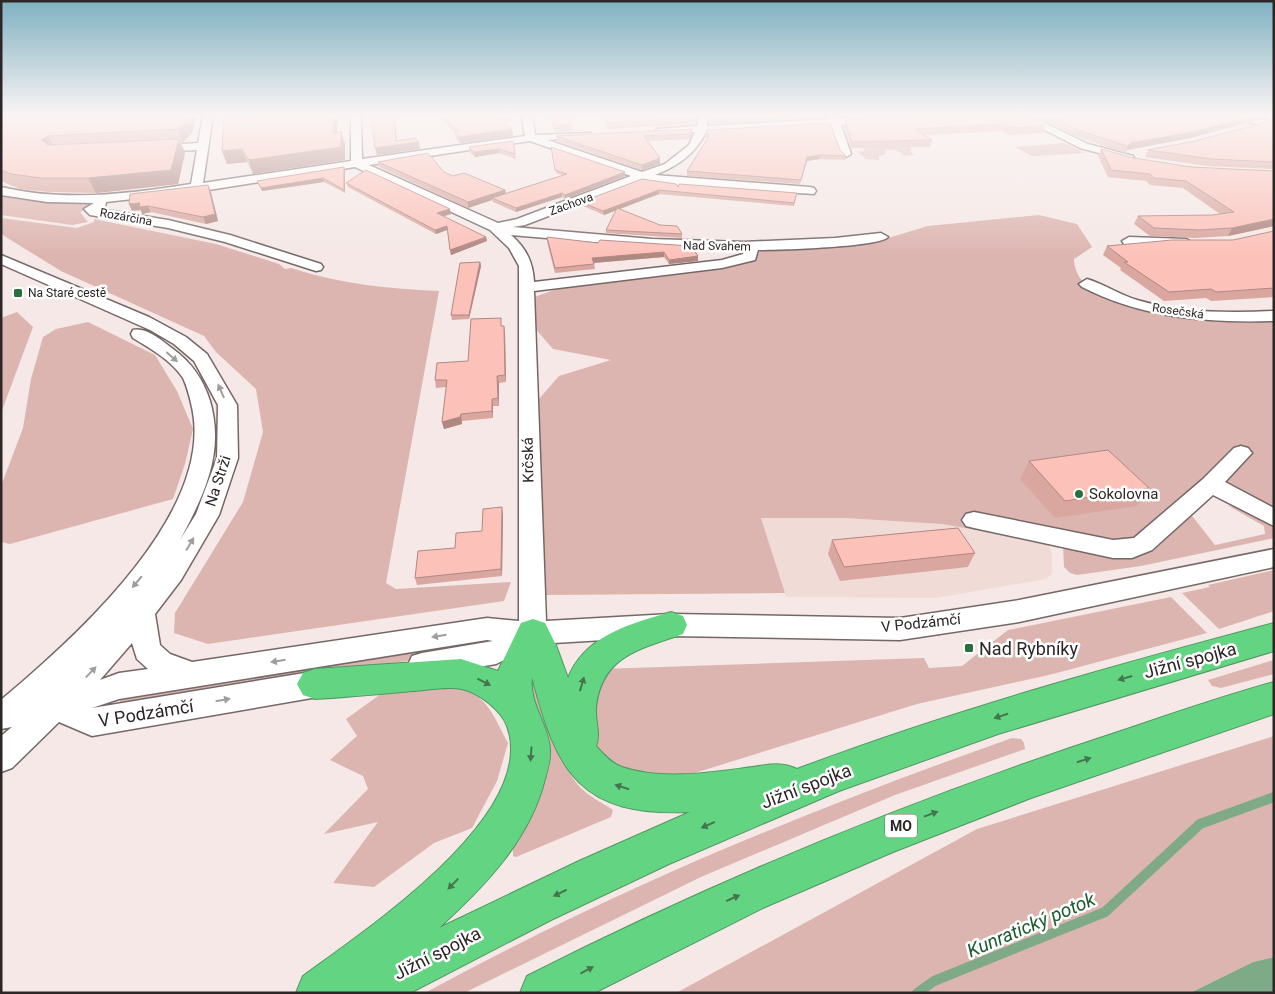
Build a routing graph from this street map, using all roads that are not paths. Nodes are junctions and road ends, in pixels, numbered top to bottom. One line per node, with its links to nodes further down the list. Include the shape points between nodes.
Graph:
1 (201, 162): 7 (street)
2 (368, 162): 5 (street)
3 (602, 162): 6 (street)
4 (673, 162): 6 (street, Zachova)
5 (357, 164): 7 (street); 11 (street, Krčská)
6 (644, 177): 9 (street); 11 (street, Zachova, via 520,222)
7 (196, 188): 10 (street)
8 (1, 191): 10 (street, Rozárčina, via 23,197 62,200)
9 (810, 191)
10 (124, 198): 17 (street, Rozárčina, via 90,209 230,239)
11 (495, 227): 15 (street, Nad Svahem, via 515,232 658,244); 20 (street, Krčská, via 515,246 526,266)
12 (881, 237): 15 (street, Nad Svahem)
13 (1129, 240): 14 (street)
14 (1203, 243)
15 (752, 247): 20 (street, via 750,257 722,264)
16 (1, 259): 27 (street, Na Strži, one-way to 16, via 190,544 216,494 227,461 229,443 229,416 224,398 215,376 201,358 178,340 148,323)
17 (316, 267)
18 (1, 272): 36 (street, Na Strži, one-way to 36, via 132,330 162,348 195,383 203,404 206,444 192,495 145,573 93,632)
19 (1087, 284): 21 (street, Rosečská, via 1135,304 1177,313)
20 (526, 287): 29 (street, Krčská)
21 (1274, 316)
22 (1241, 453): 23 (street)
23 (1211, 484): 24 (street); 25 (street, via 1143,544 1132,549 1113,549)
24 (1274, 518)
25 (974, 520)
26 (1274, 558): 28 (street, V Podzámčí, via 1019,611 900,629)
27 (142, 614): 31 (street, via 147,651 160,662); 34 (street, Na Strži, one-way to 27)
28 (671, 626): 29 (street, V Podzámčí); 38 (highway, one-way to 28, via 578,731 579,692 584,675 609,649 642,633)
29 (533, 633): 31 (street, V Podzámčí, one-way to 31, via 487,629); 32 (street, V Podzámčí, via 496,652); 35 (highway, via 515,672 514,690); 38 (highway, via 544,653 567,733)
30 (1274, 637): 39 (highway, Jižní spojka, one-way to 39, via 1048,701)
31 (191, 674): 34 (street, V Podzámčí, via 109,688)
32 (315, 684): 34 (street, V Podzámčí, one-way to 32, via 92,722); 35 (highway, one-way to 35, via 461,674 484,682)
33 (1274, 698): 42 (highway, MO, one-way to 33, via 703,912 921,818 1030,778)
34 (57, 707): 36 (street); 37 (street, Na Strži)
35 (519, 708): 40 (highway, one-way to 40, via 530,731 531,759 524,790 500,833 444,893)
36 (3, 716)
37 (1, 757)
38 (587, 766): 39 (highway, one-way to 38, via 744,789 663,794 637,792 618,786)
39 (834, 774): 41 (highway, Jižní spojka, one-way to 41, via 595,876)
40 (320, 993)
41 (360, 993)
42 (544, 993)

